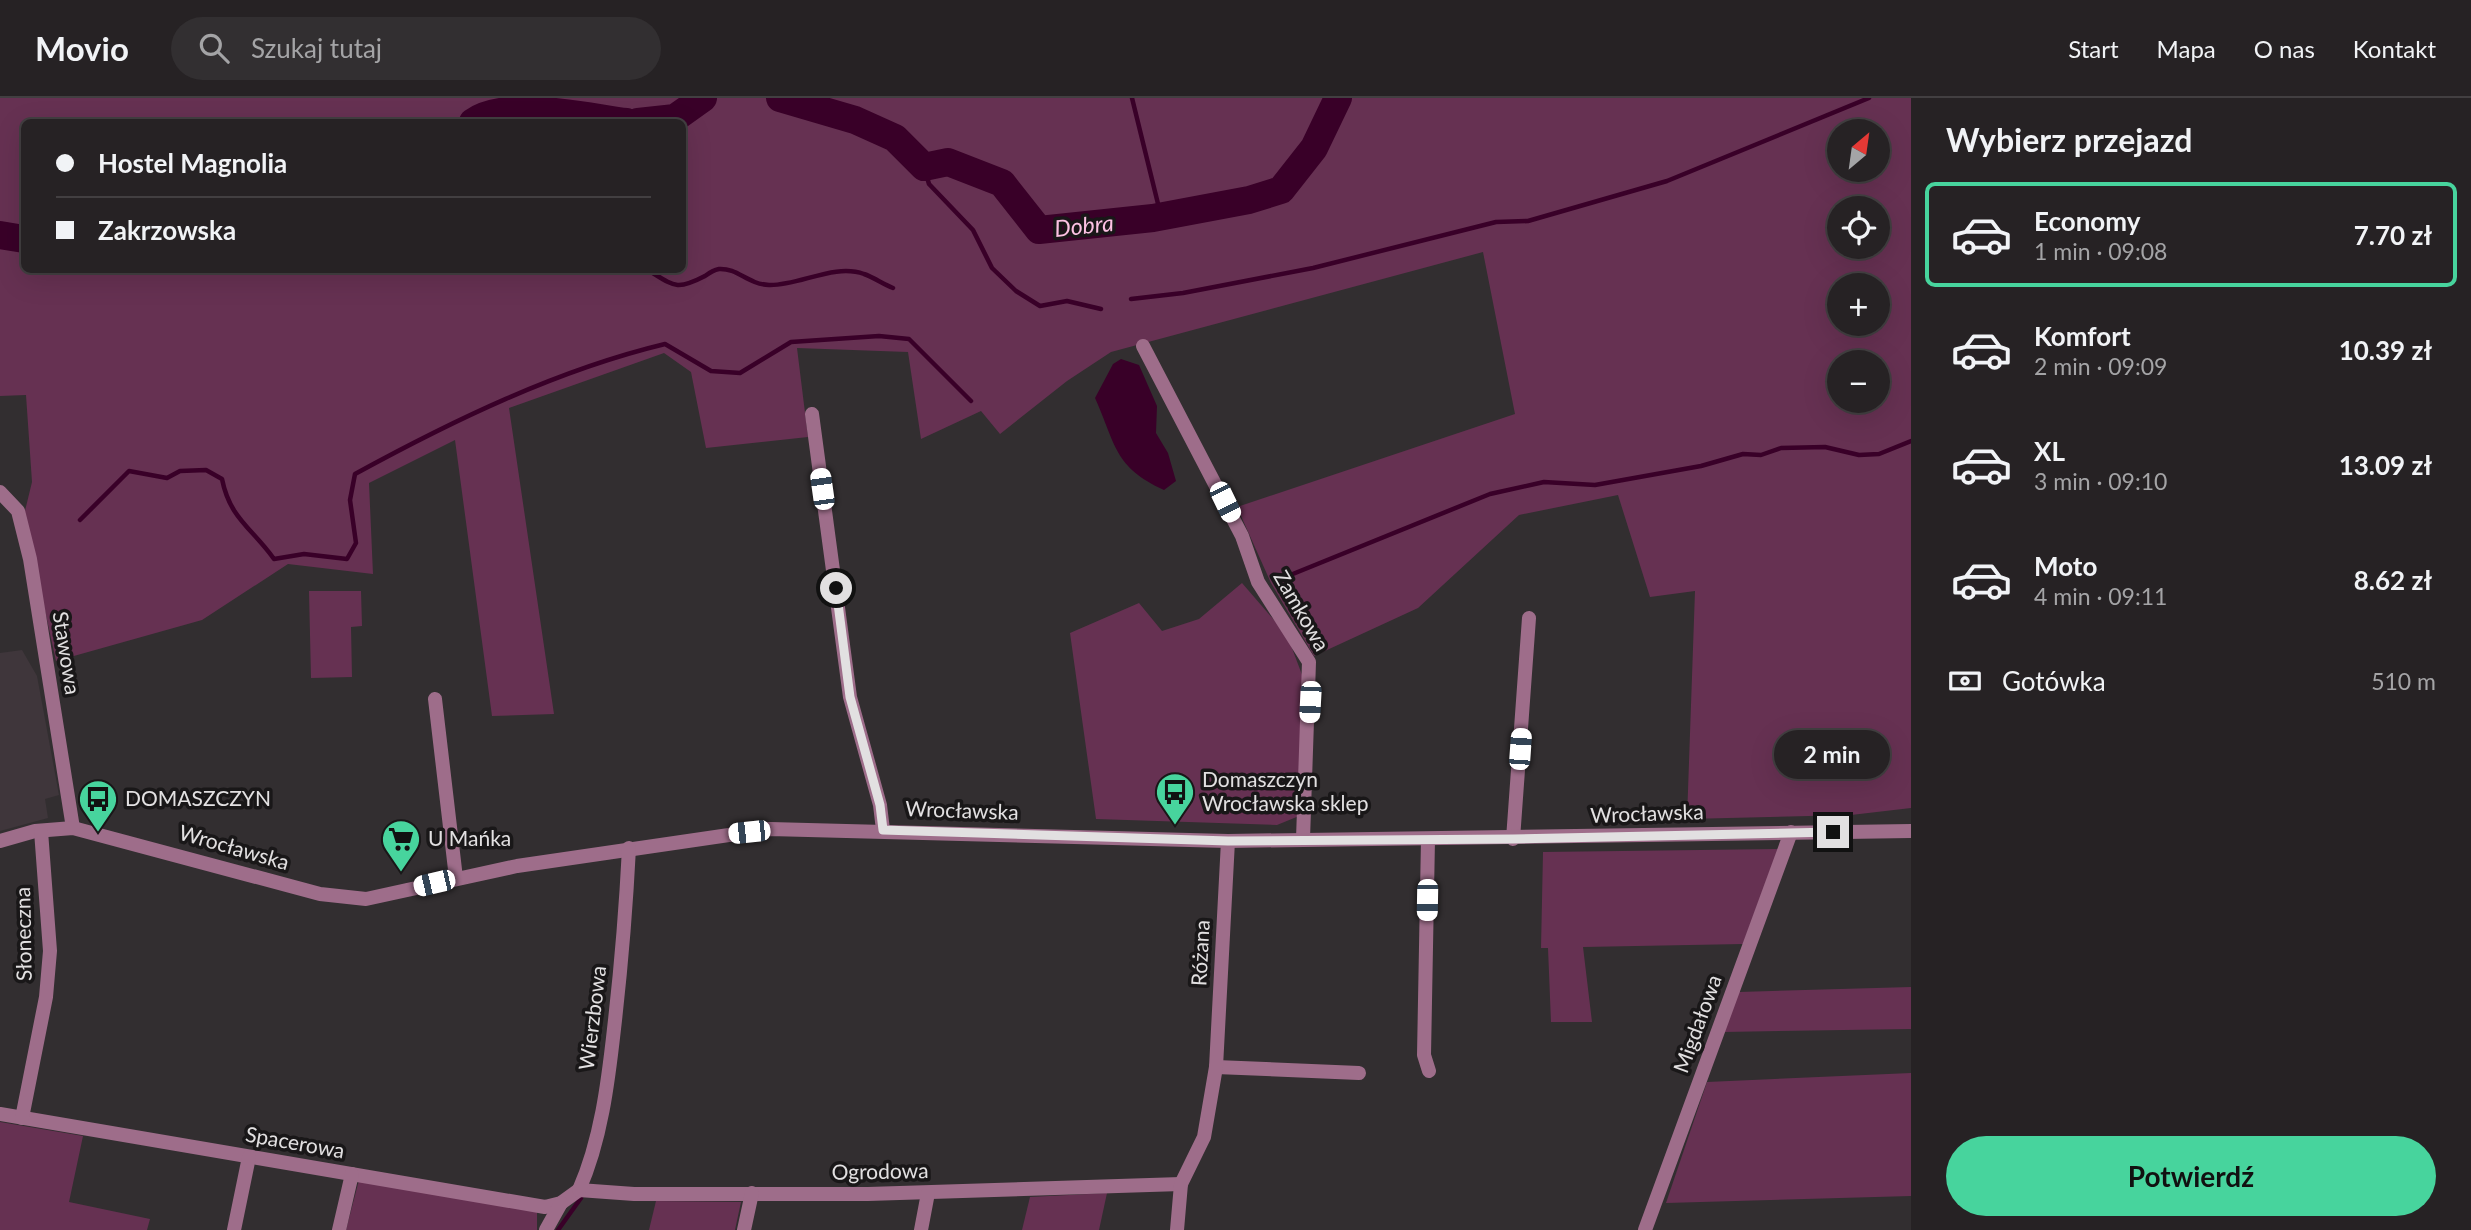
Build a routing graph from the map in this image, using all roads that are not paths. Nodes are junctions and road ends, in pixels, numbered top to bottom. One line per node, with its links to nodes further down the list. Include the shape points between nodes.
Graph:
1 (1143, 346): 11 (street, Zamkowa, via 1242,536 1258,582 1309,662)
2 (811, 414): 7 (street, via 850,697)
3 (0, 492): 6 (street, Stawowa, via 18,511 30,559)
4 (1529, 618): 13 (street)
5 (435, 699): 17 (street)
6 (73, 828): 8 (street, Wrocławska); 17 (street, Wrocławska, via 343,898 366,898)
7 (883, 830): 15 (street, Wrocławska); 16 (street, Wrocławska, via 769,829)
8 (41, 831): 14 (street, Wrocławska); 22 (street, Słoneczna, via 50,951 46,997)
9 (1911, 831): 10 (street, Wrocławska)
10 (1786, 832): 13 (street, Wrocławska); 36 (street, Migdałowa)
11 (1303, 839): 12 (street, Wrocławska); 15 (street, Wrocławska)
12 (1428, 839): 13 (street, Wrocławska); 19 (street, via 1424,1055)
13 (1513, 839)
14 (0, 841)
15 (1228, 841): 18 (street, Różana)
16 (629, 848): 17 (street, Wrocławska); 26 (street, Wierzbowa, via 609,1072 592,1161)
17 (457, 878)
18 (1216, 1067): 20 (street); 25 (street, Różana, via 1204,1137)
19 (1430, 1071)
20 (1359, 1073)
21 (0, 1114): 22 (street, Spacerowa)
22 (22, 1118): 23 (street, Spacerowa)
23 (249, 1157): 24 (street, Spacerowa); 30 (street)
24 (352, 1174): 29 (street, Spacerowa, via 545,1208); 31 (street)
25 (1181, 1184): 28 (street, Ogrodowa); 35 (street, Różana)
26 (579, 1190): 27 (street, Ogrodowa); 29 (street)
27 (752, 1193): 28 (street, Ogrodowa); 33 (street)
28 (928, 1193): 34 (street)
29 (561, 1203): 32 (street)
30 (234, 1230)
31 (339, 1230)
32 (546, 1230)
33 (744, 1230)
34 (921, 1230)
35 (1177, 1230)
36 (1645, 1230)

